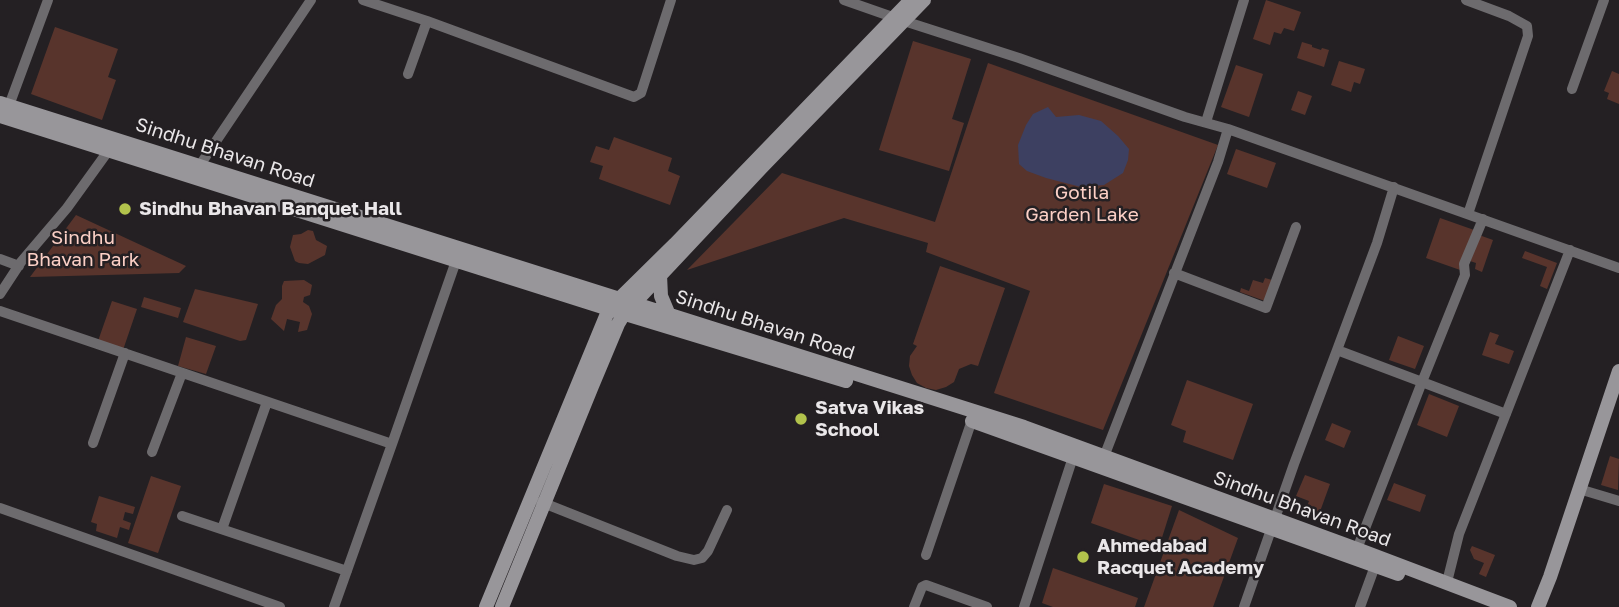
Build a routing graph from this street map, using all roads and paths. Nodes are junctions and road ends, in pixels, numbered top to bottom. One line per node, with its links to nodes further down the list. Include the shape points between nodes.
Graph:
1 (48, 0): 15 (street)
2 (311, 0): 19 (street)
3 (363, 0): 12 (street)
4 (671, 0): 12 (street, via 641,93 635,97)
5 (844, 0): 11 (street)
6 (911, 0): 11 (main road)
7 (924, 0): 11 (main road)
8 (1244, 0): 16 (street)
9 (1466, 0): 21 (street, via 1527,26 1528,36)
10 (1604, 0): 14 (street)
11 (899, 20): 16 (street); 30 (main road); 32 (main road, via 675,244)
12 (427, 21): 13 (street)
13 (408, 74)
14 (1572, 89)
15 (3, 111): 18 (main road, Sindhu Bhavan Road)
16 (1206, 122): 17 (street)
17 (1228, 129): 20 (street); 29 (street)
18 (111, 144): 19 (main road, Sindhu Bhavan Road); 27 (street)
19 (198, 172): 26 (main road, Sindhu Bhavan Road); 32 (main road, Sindhu Bhavan Road)
20 (1394, 187): 21 (street); 35 (street)
21 (1468, 214): 22 (street)
22 (1483, 219): 24 (street); 39 (street)
23 (1296, 227): 29 (street, via 1266,308)
24 (1570, 250): 28 (street); 41 (street)
25 (0, 260): 27 (street)
26 (456, 261): 32 (main road, Sindhu Bhavan Road); 44 (street)
27 (19, 266): 31 (street)
28 (1619, 268)
29 (1174, 273): 47 (street)
30 (660, 275): 32 (main road); 34 (main road, via 661,296)
31 (0, 294)
32 (621, 306): 34 (main road, Sindhu Bhavan Road); 42 (main road, Sindhu Bhavan Road); 49 (main road, via 592,386)
33 (0, 311): 36 (street)
34 (669, 314): 46 (main road, Sindhu Bhavan Road, via 1024,427)
35 (1337, 350): 39 (street); 54 (street)
36 (125, 354): 38 (street); 43 (street)
37 (1619, 370): 48 (main road)
38 (182, 373): 40 (street); 45 (street)
39 (1422, 382): 41 (street); 56 (street)
40 (267, 402): 44 (street); 55 (street)
41 (1506, 414): 60 (street, via 1459,534)
42 (972, 420): 46 (main road, Sindhu Bhavan Road); 57 (street)
43 (93, 443)
44 (392, 444): 59 (street)
45 (152, 452)
46 (1075, 452): 47 (main road, Sindhu Bhavan Road); 67 (street)
47 (1102, 462): 54 (main road, Sindhu Bhavan Road)
48 (1579, 489): 50 (street); 72 (main road)
49 (537, 501): 52 (street, via 694,560 708,551); 63 (main road); 64 (main road)
50 (1619, 501)
51 (0, 508): 61 (street)
52 (727, 510)
53 (182, 516): 55 (street)
54 (1273, 524): 56 (main road, Sindhu Bhavan Road); 58 (main road, Sindhu Bhavan Road); 68 (street)
55 (222, 529): 59 (street)
56 (1357, 549): 60 (main road, Sindhu Bhavan Road)
57 (926, 555)
58 (1375, 566): 69 (street); 70 (main road, Sindhu Bhavan Road)
59 (347, 571): 62 (street)
60 (1447, 582): 71 (main road, Sindhu Bhavan Road)
61 (280, 607)
62 (334, 607)
63 (486, 607)
64 (502, 607)
65 (914, 607): 66 (street, via 926,585)
66 (987, 607)
67 (1024, 607)
68 (1244, 607)
69 (1360, 607)
70 (1488, 607)
71 (1510, 607)
72 (1538, 607)

